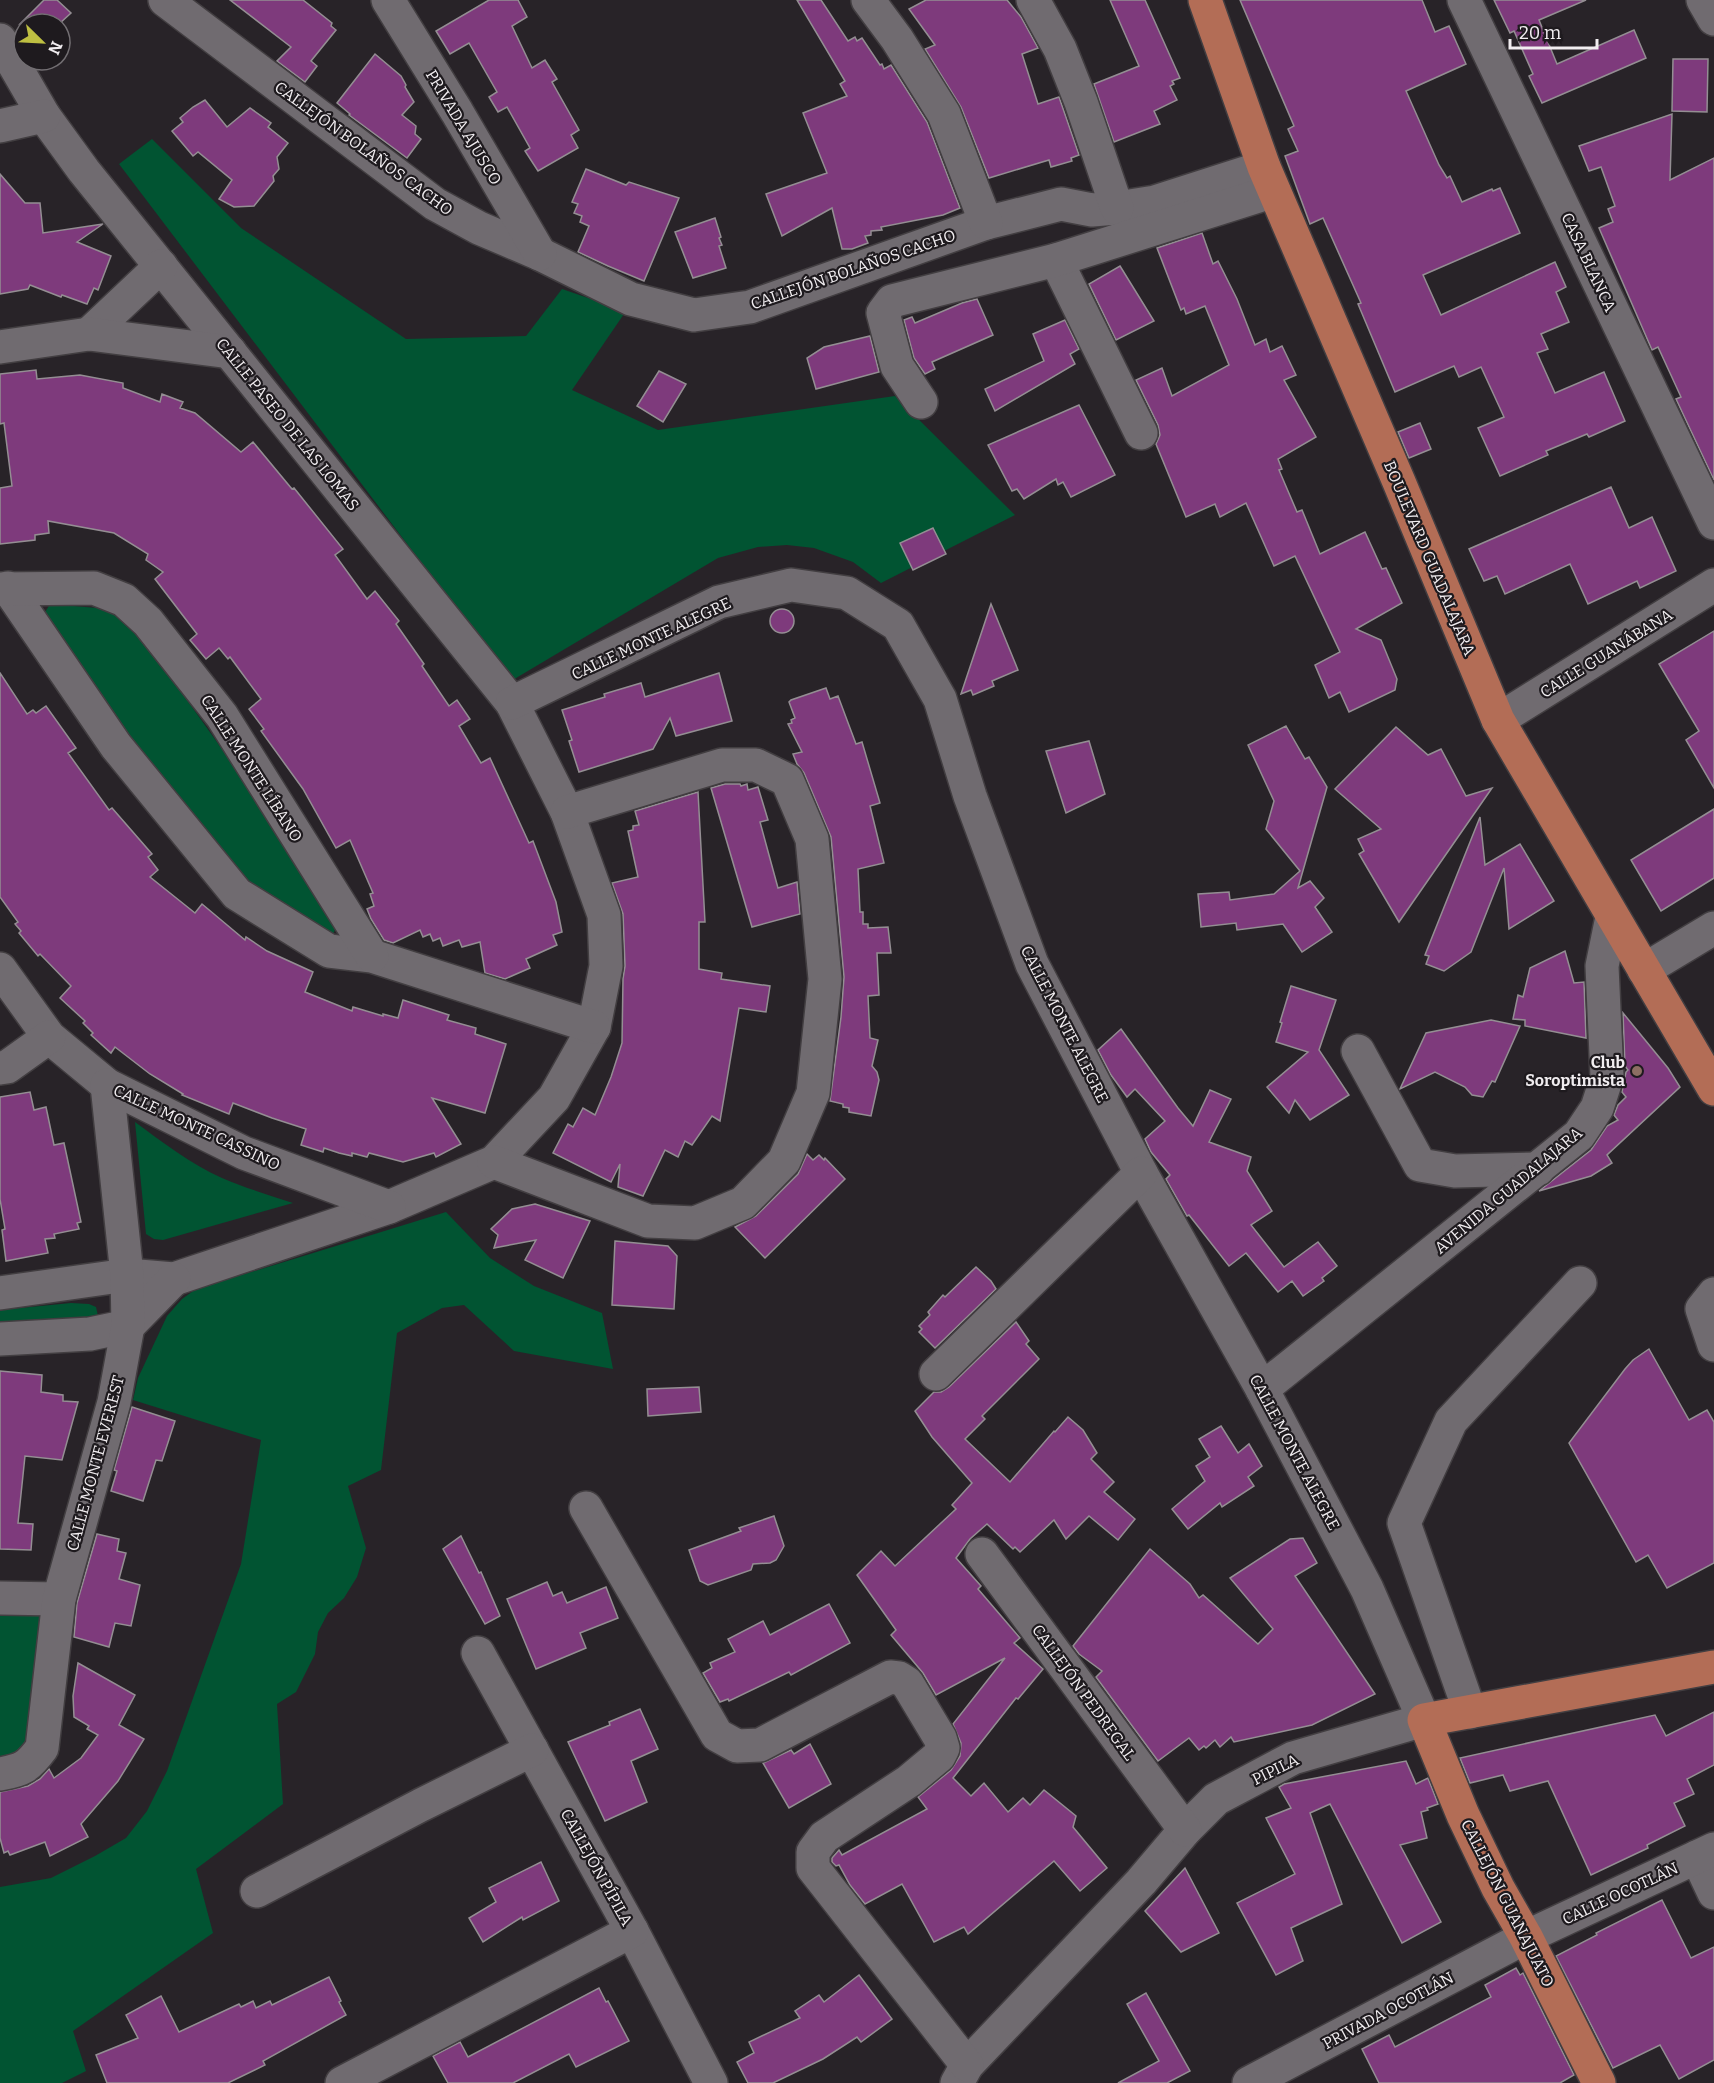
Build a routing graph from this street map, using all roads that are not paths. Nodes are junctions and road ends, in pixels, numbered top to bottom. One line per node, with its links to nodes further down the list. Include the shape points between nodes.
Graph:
1 (165, 0): 15 (street, CALLEJÓN BOLAÑOS CACHO, via 435,204)
2 (388, 0): 15 (street, PRIVADA AJUSCO)
3 (868, 0): 14 (street, via 944,114)
4 (1033, 0): 13 (street, via 1060,49)
5 (1205, 0): 12 (main road, BOULEVARD GUADALAJARA)
6 (1464, 0): 23 (street, CASA BLANCA)
7 (1703, 0): 8 (street)
8 (1714, 19)
9 (0, 40): 10 (street, CALLE PASEO DE LAS LOMAS)
10 (44, 116): 11 (street); 17 (street, CALLE PASEO DE LAS LOMAS)
11 (0, 126)
12 (1269, 179): 13 (street, CALLEJÓN BOLAÑOS CACHO); 16 (street); 27 (main road, BOULEVARD GUADALAJARA)
13 (1117, 208): 14 (street, CALLEJÓN BOLAÑOS CACHO, via 1092,210 1061,204)
14 (986, 223): 15 (street, CALLEJÓN BOLAÑOS CACHO, via 750,307 694,315 631,299)
15 (540, 254)
16 (1056, 260): 21 (street, via 892,301 883,313 897,366); 22 (street)
17 (161, 266): 18 (street); 20 (street, CALLE PASEO DE LAS LOMAS)
18 (89, 334): 19 (street); 20 (street)
19 (0, 347)
20 (230, 352): 26 (street, CALLE PASEO DE LAS LOMAS)
21 (921, 402)
22 (1141, 433)
23 (1714, 523)
24 (1714, 585): 27 (street, CALLE GUANÁBANA)
25 (4, 589): 31 (street, CALLE MONTE LÍBANO, via 116,746 237,894 329,951); 31 (street, CALLE MONTE LÍBANO, via 94,588 124,600 148,622 222,716)
26 (512, 703): 28 (street, CALLE PASEO DE LAS LOMAS); 42 (street, CALLE MONTE ALEGRE, via 719,603 791,585 847,593 898,625 940,699 970,796 1032,964)
27 (1498, 720): 29 (main road, BOULEVARD GUADALAJARA)
28 (567, 812): 34 (street, CALLE PASEO DE LAS LOMAS, via 603,915 606,966); 40 (street, via 722,765 756,765 787,780 812,839 825,979 813,1093 784,1161 743,1203 695,1223 648,1221)
29 (1612, 917): 33 (main road, BOULEVARD GUADALAJARA); 41 (street, AVENIDA GUADALAJARA, via 1602,966 1607,1077 1597,1108 1579,1135)
30 (1714, 928): 33 (street)
31 (372, 957): 34 (street, CALLE MONTE LÍBANO)
32 (0, 969): 35 (street, CALLE MONTE CASSINO)
33 (1644, 970): 39 (main road, BOULEVARD GUADALAJARA)
34 (594, 1027): 40 (street, CALLE PASEO DE LAS LOMAS, via 554,1098)
35 (49, 1037): 37 (street); 38 (street, CALLE MONTE CASSINO)
36 (1358, 1051): 41 (street, via 1420,1166 1455,1171)
37 (0, 1068)
38 (107, 1085): 43 (street, CALLE MONTE CASSINO, via 244,1153); 44 (street, CALLE MONTE CASSINO)
39 (1714, 1089)
40 (494, 1162): 43 (street)
41 (1538, 1168): 53 (street, AVENIDA GUADALAJARA)
42 (1141, 1173): 52 (street); 53 (street, CALLE MONTE ALEGRE)
43 (389, 1207): 45 (street)
44 (127, 1275): 45 (street); 47 (street); 49 (street, CALLE MONTE CASSINO)
45 (174, 1279): 49 (street)
46 (1580, 1283): 60 (street, via 1451,1421 1404,1523)
47 (0, 1293)
48 (1714, 1294): 51 (street, via 1702,1309)
49 (128, 1326): 50 (street, via 90,1334); 57 (street, CALLE MONTE EVEREST, via 114,1402)
50 (0, 1338)
51 (1714, 1345)
52 (936, 1374)
53 (1262, 1389): 61 (street, CALLE MONTE ALEGRE, via 1367,1590)
54 (586, 1508): 70 (street, via 717,1735 737,1746 760,1745 890,1677 907,1683 940,1738 943,1748 939,1756 909,1781 824,1837 813,1852 813,1868)
55 (982, 1554): 64 (street, CALLEJÓN PEDREGAL)
56 (0, 1599): 57 (street)
57 (59, 1599): 63 (street, CALLE MONTE EVEREST, via 42,1748 23,1770)
58 (478, 1653): 62 (street, CALLEJÓN PÍPILA)
59 (1714, 1667): 60 (main road, PIPILA)
60 (1470, 1712): 61 (main road, PIPILA)
61 (1424, 1720): 64 (street, PIPILA, via 1293,1758 1216,1799); 69 (main road, CALLEJÓN GUANAJUATO, via 1463,1815)
62 (532, 1750): 66 (street); 68 (street, CALLEJÓN PÍPILA)
63 (0, 1774)
64 (1185, 1830): 70 (street, PIPILA)
65 (1705, 1853): 67 (street); 69 (street, CALLE OCOTLÁN)
66 (257, 1891)
67 (1714, 1893)
68 (632, 1931): 71 (street); 72 (street, CALLEJÓN PÍPILA)
69 (1526, 1937): 73 (street, PRIVADA OCOTLÁN); 74 (main road, CALLEJÓN GUANAJUATO)
70 (962, 2074)
71 (342, 2083)
72 (711, 2083)
73 (1249, 2083)
74 (1599, 2083)

